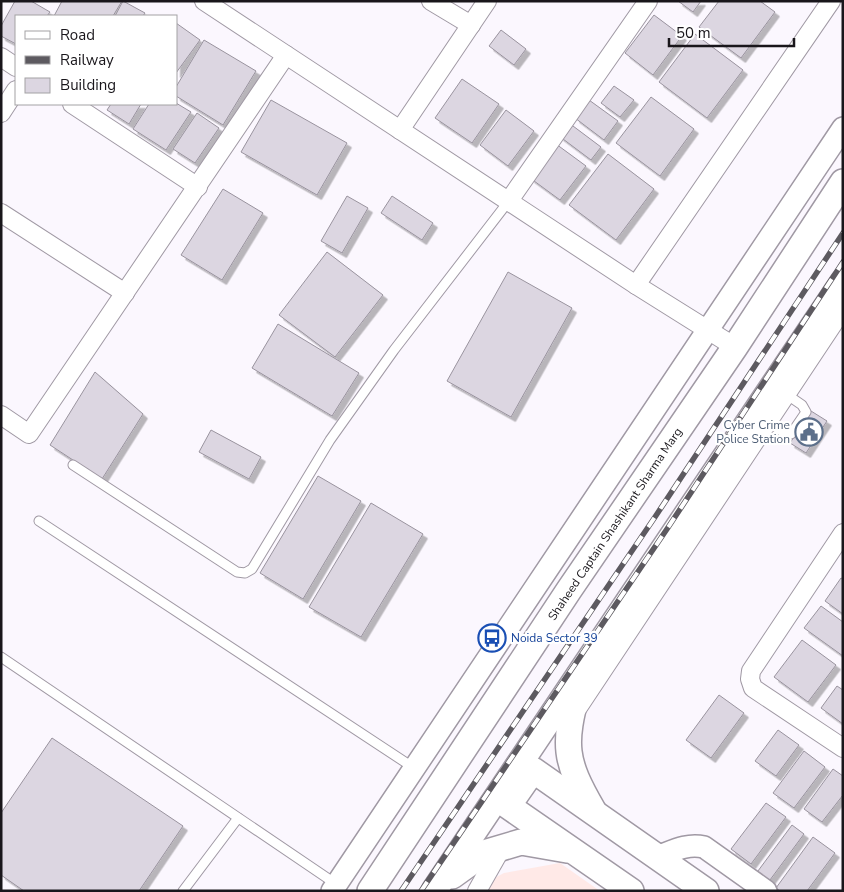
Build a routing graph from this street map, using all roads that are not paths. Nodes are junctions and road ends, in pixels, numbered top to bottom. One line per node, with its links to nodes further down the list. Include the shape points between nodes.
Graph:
1 (204, 1): 7 (street)
2 (431, 1): 6 (street)
3 (487, 1): 6 (street)
4 (648, 1): 17 (street)
5 (831, 1): 20 (street)
6 (471, 25): 14 (street)
7 (286, 55): 14 (street); 16 (street)
8 (1, 57): 9 (street)
9 (15, 65)
10 (15, 92): 12 (street)
11 (74, 105): 16 (street)
12 (1, 113)
13 (843, 128): 23 (street)
14 (400, 130): 17 (street)
15 (843, 182): 24 (main road, Shaheed Captain Shashikant Sharma Marg)
16 (198, 187): 21 (street)
17 (508, 202): 20 (street); 28 (lane, via 394,350 330,440 252,569 245,574 237,572)
18 (1, 212): 21 (street)
19 (843, 282): 32 (main road)
20 (636, 285): 23 (street)
21 (125, 293): 26 (street, via 29,434)
22 (843, 310): 25 (street)
23 (707, 329): 24 (street); 35 (street)
24 (735, 348): 43 (main road, Shaheed Captain Shashikant Sharma Marg)
25 (786, 394): 27 (street); 27 (lane, via 802,405 806,412 791,434 785,434)
26 (1, 415)
27 (768, 422): 33 (street)
28 (73, 465)
29 (39, 521): 35 (lane)
30 (843, 533): 34 (street, via 751,671 750,679 753,688)
31 (1, 657): 37 (lane)
32 (583, 672): 33 (main road); 44 (main road)
33 (570, 720): 36 (main road, via 568,751 577,782)
34 (843, 748)
35 (414, 768): 41 (street)
36 (597, 816): 39 (main road, via 533,770 508,806); 40 (main road)
37 (238, 818): 41 (lane); 42 (lane)
38 (502, 848): 39 (main road, via 521,842); 44 (main road, via 484,853); 45 (street)
39 (574, 851): 46 (main road)
40 (657, 857): 47 (main road); 48 (street, via 686,846 704,847)
41 (334, 888)
42 (183, 891)
43 (370, 891)
44 (435, 891)
45 (477, 891)
46 (631, 891)
47 (706, 891)
48 (766, 891)

